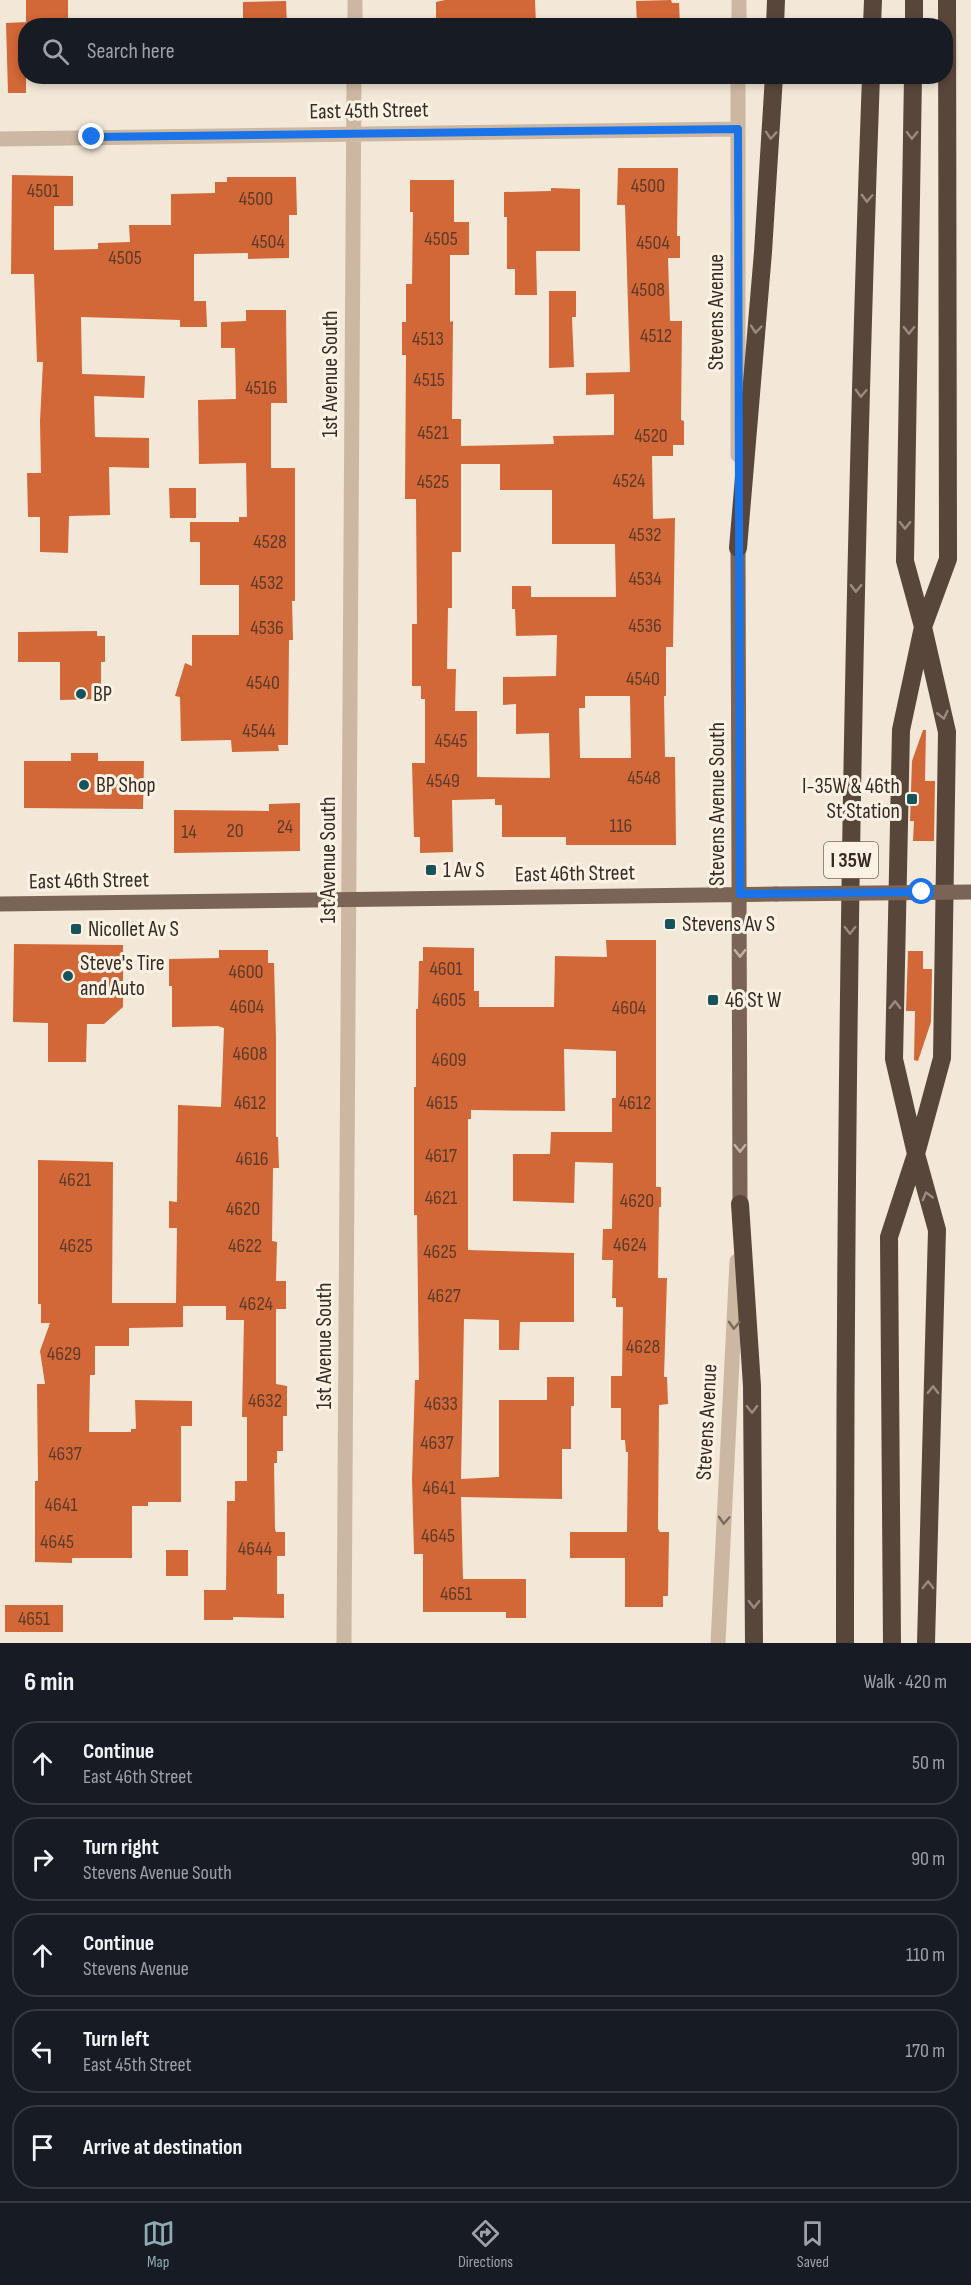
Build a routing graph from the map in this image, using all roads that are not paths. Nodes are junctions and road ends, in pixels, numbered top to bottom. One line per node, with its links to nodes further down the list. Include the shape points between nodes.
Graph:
1 (355, 0): 7 (street)
2 (739, 0): 8 (street)
3 (776, 0): 9 (highway)
4 (873, 0): 10 (highway)
5 (914, 0): 11 (highway)
6 (947, 0): 12 (highway)
7 (355, 18)
8 (739, 18)
9 (776, 18)
10 (872, 18)
11 (914, 18)
12 (947, 18)
13 (354, 84): 20 (street, 1st Avenue South)
14 (738, 84): 19 (street, Stevens Avenue)
15 (774, 84): 22 (highway, one-way to 22)
16 (871, 84): 33 (highway, I 35W, one-way to 33, via 856,536)
17 (913, 84): 23 (highway, one-way to 23, via 905,561)
18 (947, 84): 23 (highway, via 948,559)
19 (738, 129): 20 (street, East 45th Street); 22 (street, Stevens Avenue)
20 (354, 134): 21 (street, East 45th Street); 26 (street, 1st Avenue South)
21 (0, 139)
22 (738, 548): 25 (main road, Stevens Avenue South)
23 (923, 627): 28 (highway, one-way to 23, via 894,1059 901,730); 28 (highway, one-way to 28, via 947,732 942,1058)
24 (971, 892): 25 (main road, East 46th Street, bridge)
25 (740, 894): 26 (main road, East 46th Street); 29 (main road, Stevens Avenue South, one-way to 29)
26 (350, 900): 27 (main road, East 46th Street); 30 (street, 1st Avenue South)
27 (0, 904)
28 (916, 1154): 34 (highway, via 889,1237); 35 (highway, one-way to 28, via 937,1230)
29 (740, 1204): 31 (street, Stevens Avenue, one-way to 31); 32 (highway, one-way to 32, via 752,1386)
30 (344, 1643)
31 (718, 1643)
32 (753, 1643)
33 (844, 1643)
34 (892, 1643)
35 (926, 1643)

